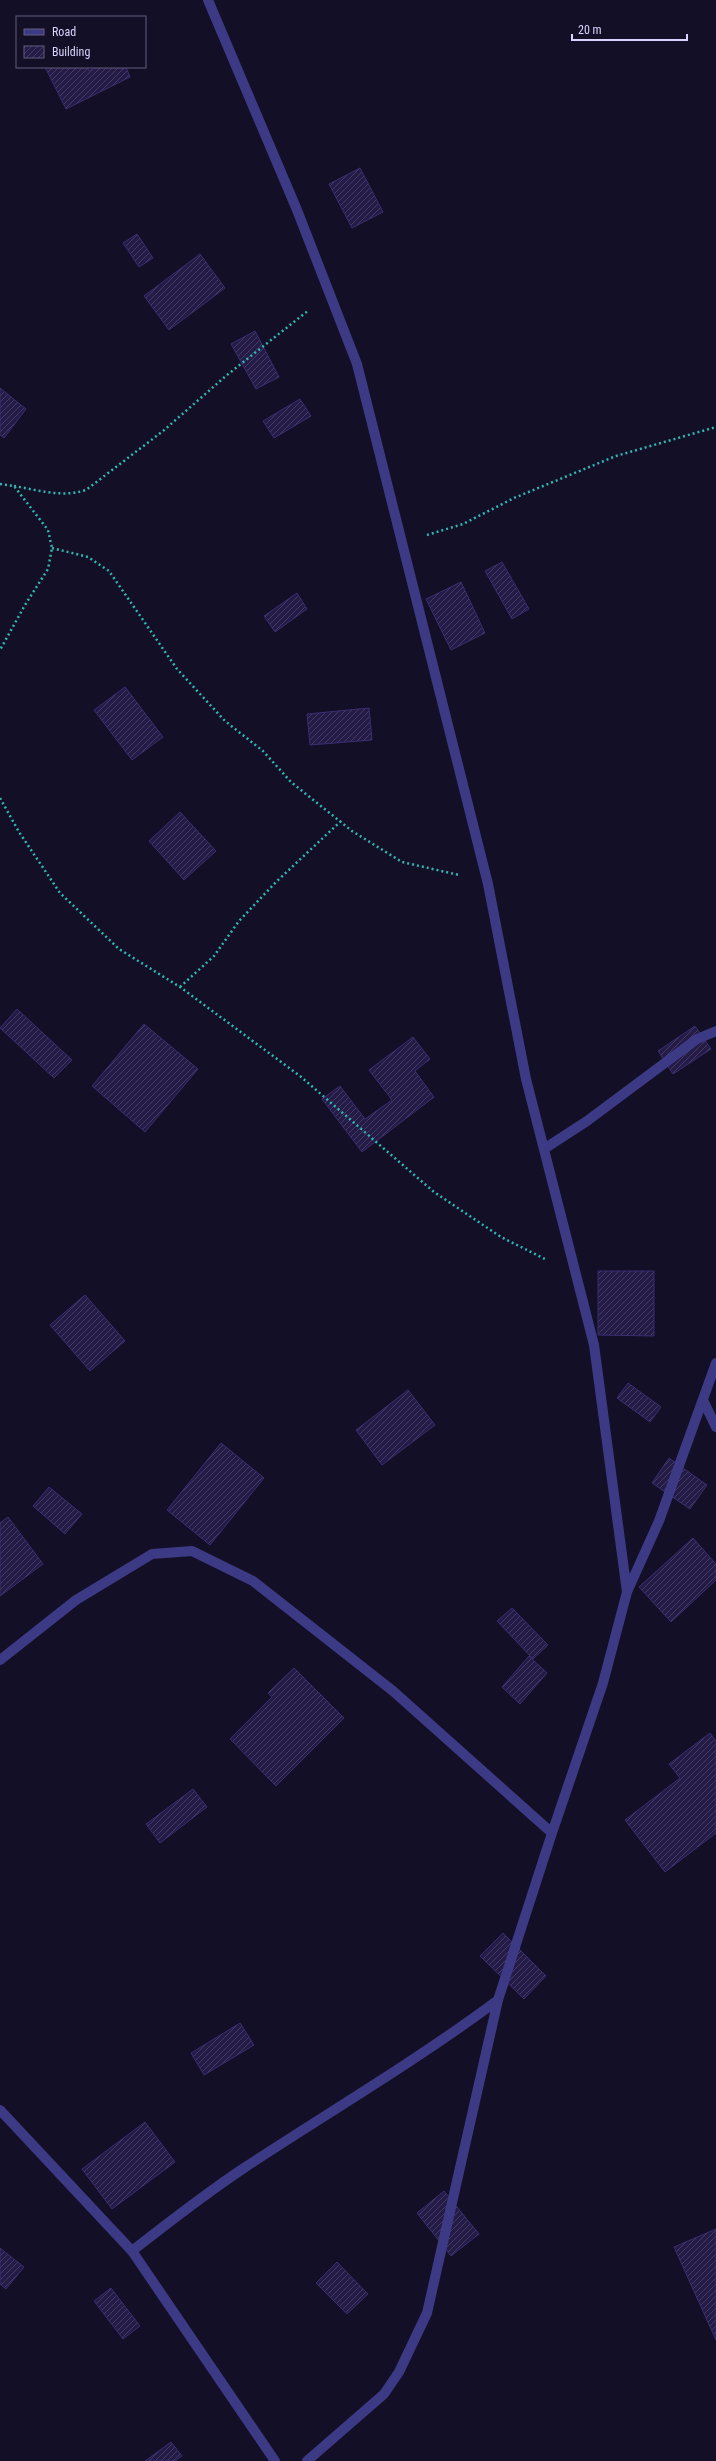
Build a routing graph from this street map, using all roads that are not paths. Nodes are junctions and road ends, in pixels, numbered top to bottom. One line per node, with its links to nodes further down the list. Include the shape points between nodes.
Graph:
1 (208, 0): 3 (street, via 357,364 488,884 526,1079)
2 (716, 1030): 3 (street, via 697,1039)
3 (544, 1149): 7 (street, via 594,1346)
4 (716, 1363): 5 (street)
5 (703, 1400): 6 (street); 7 (street, via 659,1521)
6 (716, 1426)
7 (627, 1592): 9 (street, via 603,1683)
8 (0, 1660): 9 (street, via 76,1600 152,1554 192,1551 253,1581 392,1691)
9 (552, 1832): 10 (street)
10 (498, 2000): 12 (street, via 446,2038 244,2168); 14 (street, via 427,2313 399,2372 384,2394)
11 (0, 2110): 12 (street)
12 (132, 2252): 13 (street)
13 (275, 2461)
14 (307, 2461)

